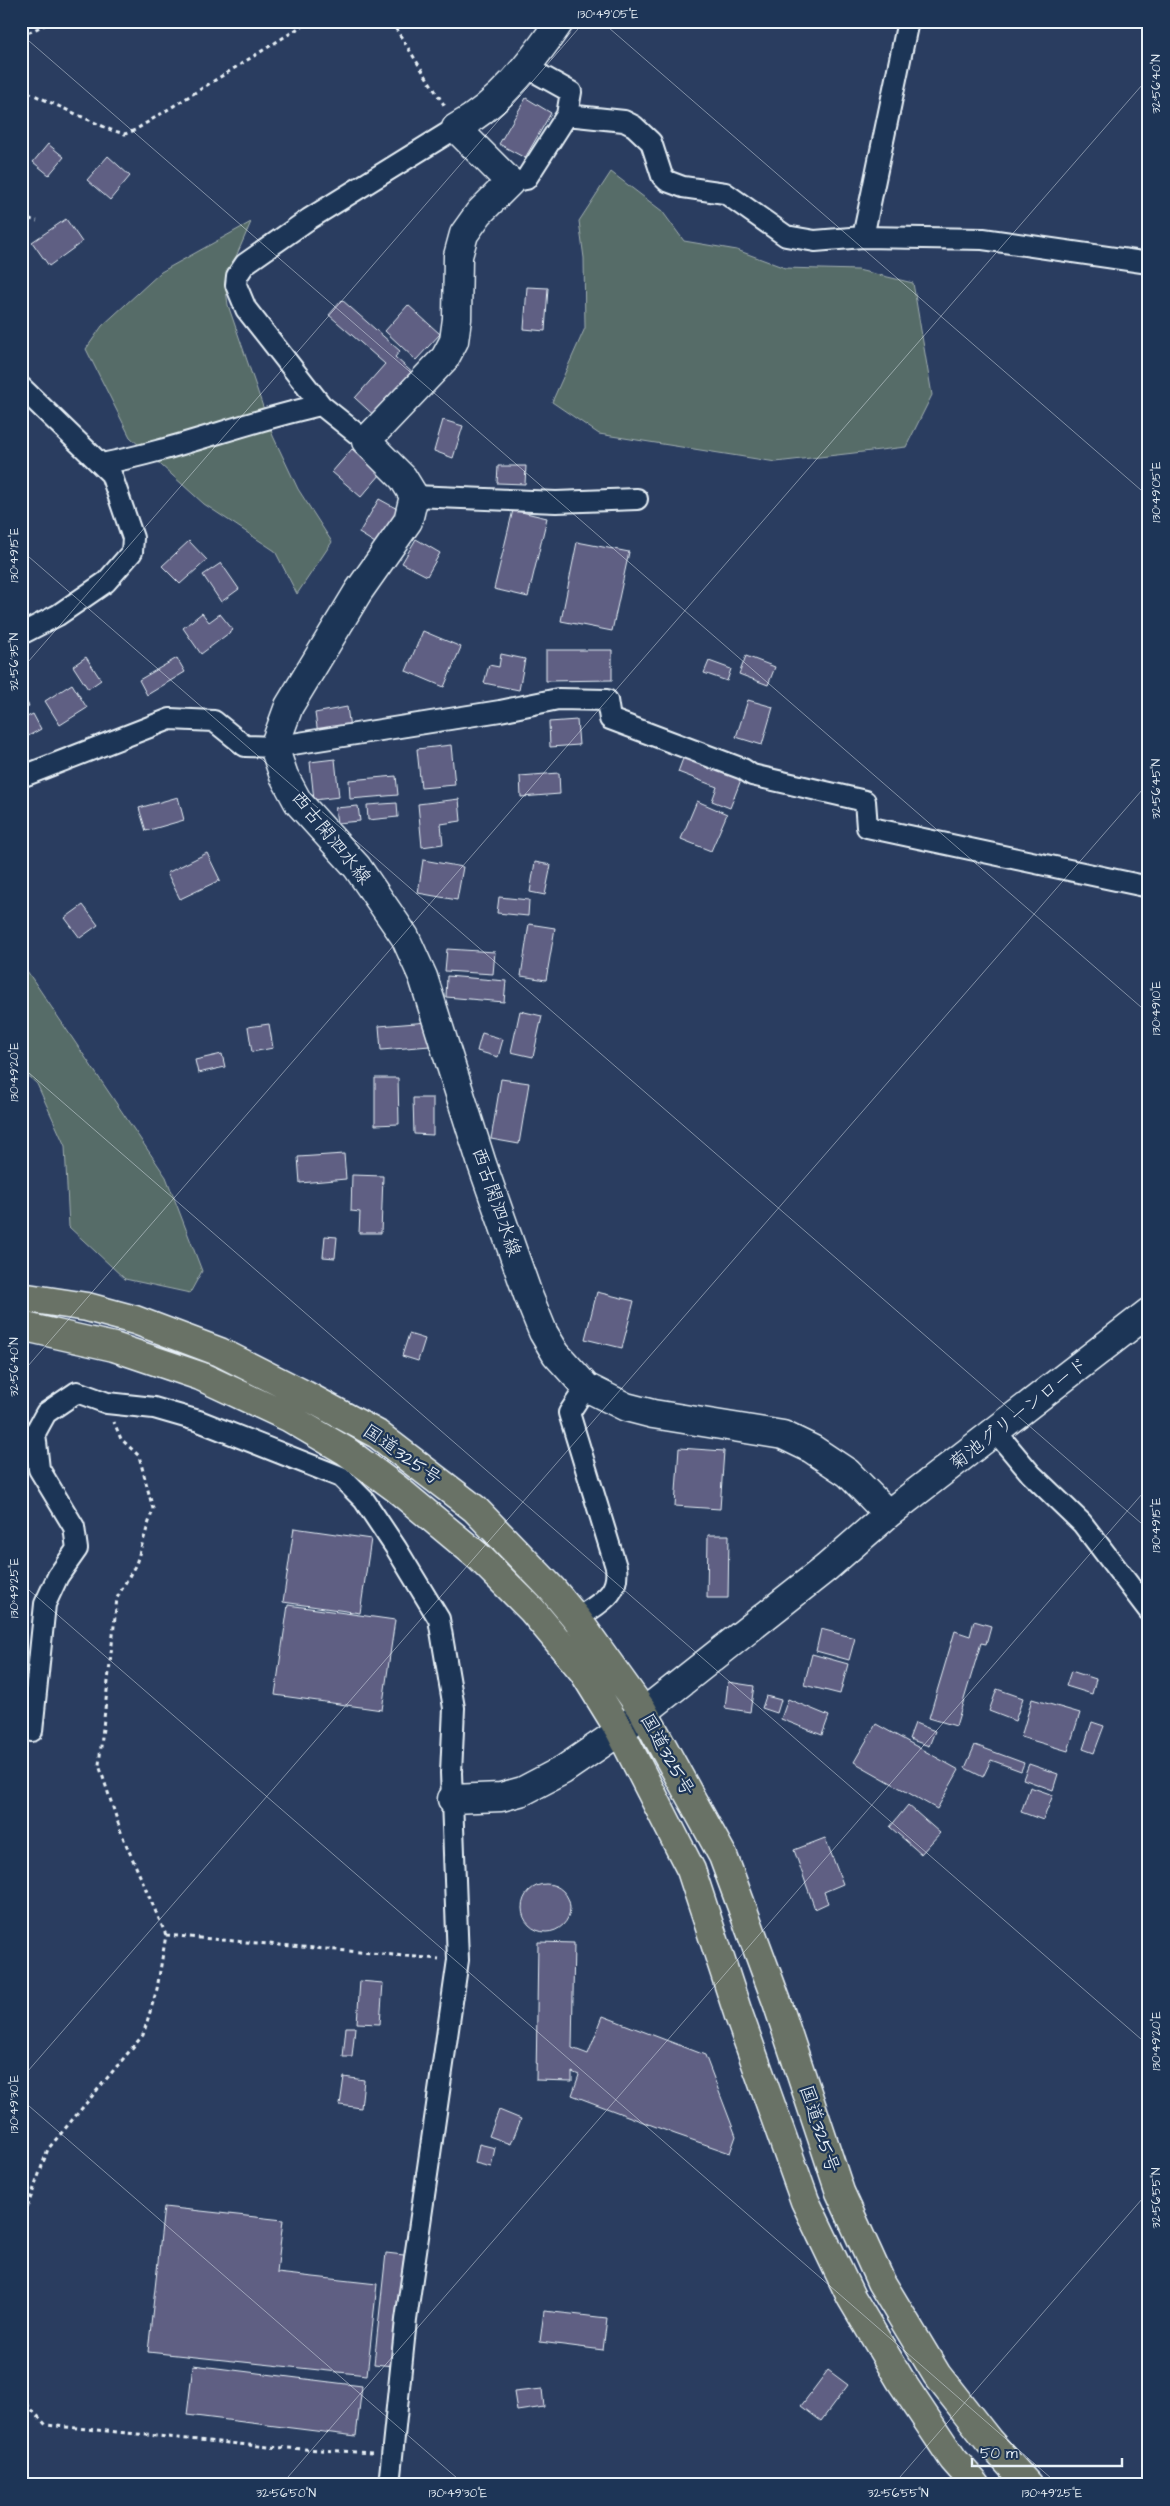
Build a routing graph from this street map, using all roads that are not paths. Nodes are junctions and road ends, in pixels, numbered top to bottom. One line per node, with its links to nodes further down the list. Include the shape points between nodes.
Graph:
1 (560, 21): 3 (main road)
2 (908, 21): 7 (street)
3 (526, 67): 4 (street, via 571,92); 5 (main road, via 498,99 478,116)
4 (567, 115): 6 (street, via 526,179); 7 (street, via 624,121 634,126 647,135 662,176 667,181 683,187 725,193 786,236 814,241)
5 (456, 128): 6 (main road); 10 (street, via 302,224 245,264 238,276 236,285 246,309)
6 (510, 182): 11 (main road, via 479,213 464,234 458,256 454,341 445,358)
7 (864, 237): 8 (street, via 983,239)
8 (1149, 263)
9 (21, 387): 12 (street)
10 (321, 405): 11 (street); 12 (street)
11 (366, 441): 13 (main road, via 403,478)
12 (101, 464): 15 (street, via 111,474 133,538 132,552 106,582 58,615)
13 (414, 496): 14 (street, via 556,502); 16 (main road, via 408,521 358,592 310,670 289,706)
14 (636, 499)
15 (21, 634)
16 (274, 747): 17 (street, via 245,746 214,721 170,719); 18 (street, via 500,711 558,698 607,700 610,719 752,775 865,801 867,827); 22 (main road, 西古閑泗水線, via 298,802 357,867 405,937 423,977 482,1164 528,1295 556,1354)
17 (21, 777)
18 (1149, 887)
19 (21, 1297): 26 (highway, 国道325号, via 87,1307 135,1320 220,1352 377,1434 475,1509)
20 (1149, 1312): 23 (main road, 菊池グリーンロード)
21 (21, 1326): 29 (highway, 国道325号, via 114,1347 200,1376 288,1417 346,1451 439,1521 532,1610 583,1671)
22 (586, 1387): 24 (main road, 西古閑泗水線, via 626,1407 653,1414 783,1435 812,1449 848,1473); 26 (street, via 569,1413 618,1580 613,1592)
23 (996, 1432): 24 (main road, 菊池グリーンロード); 25 (street, via 1031,1474 1082,1523)
24 (888, 1514): 27 (main road, 菊池グリーンロード, via 826,1568)
25 (1149, 1611)
26 (578, 1619): 27 (highway, 国道325号)
27 (643, 1711): 29 (main road, 菊池グリーンロード); 33 (highway, 国道325号, via 722,1856 777,2002 840,2192 881,2282 937,2375)
28 (32, 1731): 30 (street, via 45,1604 58,1576 77,1549 74,1527 39,1469 35,1433 46,1413 77,1392 106,1403 154,1408 199,1421 341,1477 364,1500 439,1619 454,1708 450,1773)
29 (620, 1731): 30 (main road, 菊池グリーンロード, via 563,1770 523,1791 501,1797); 32 (highway, 国道325号, via 691,1870 805,2200 851,2297 901,2381 953,2459)
30 (452, 1799): 31 (street, via 458,1960 406,2320)
31 (389, 2485)
32 (976, 2485)
33 (1028, 2485)

